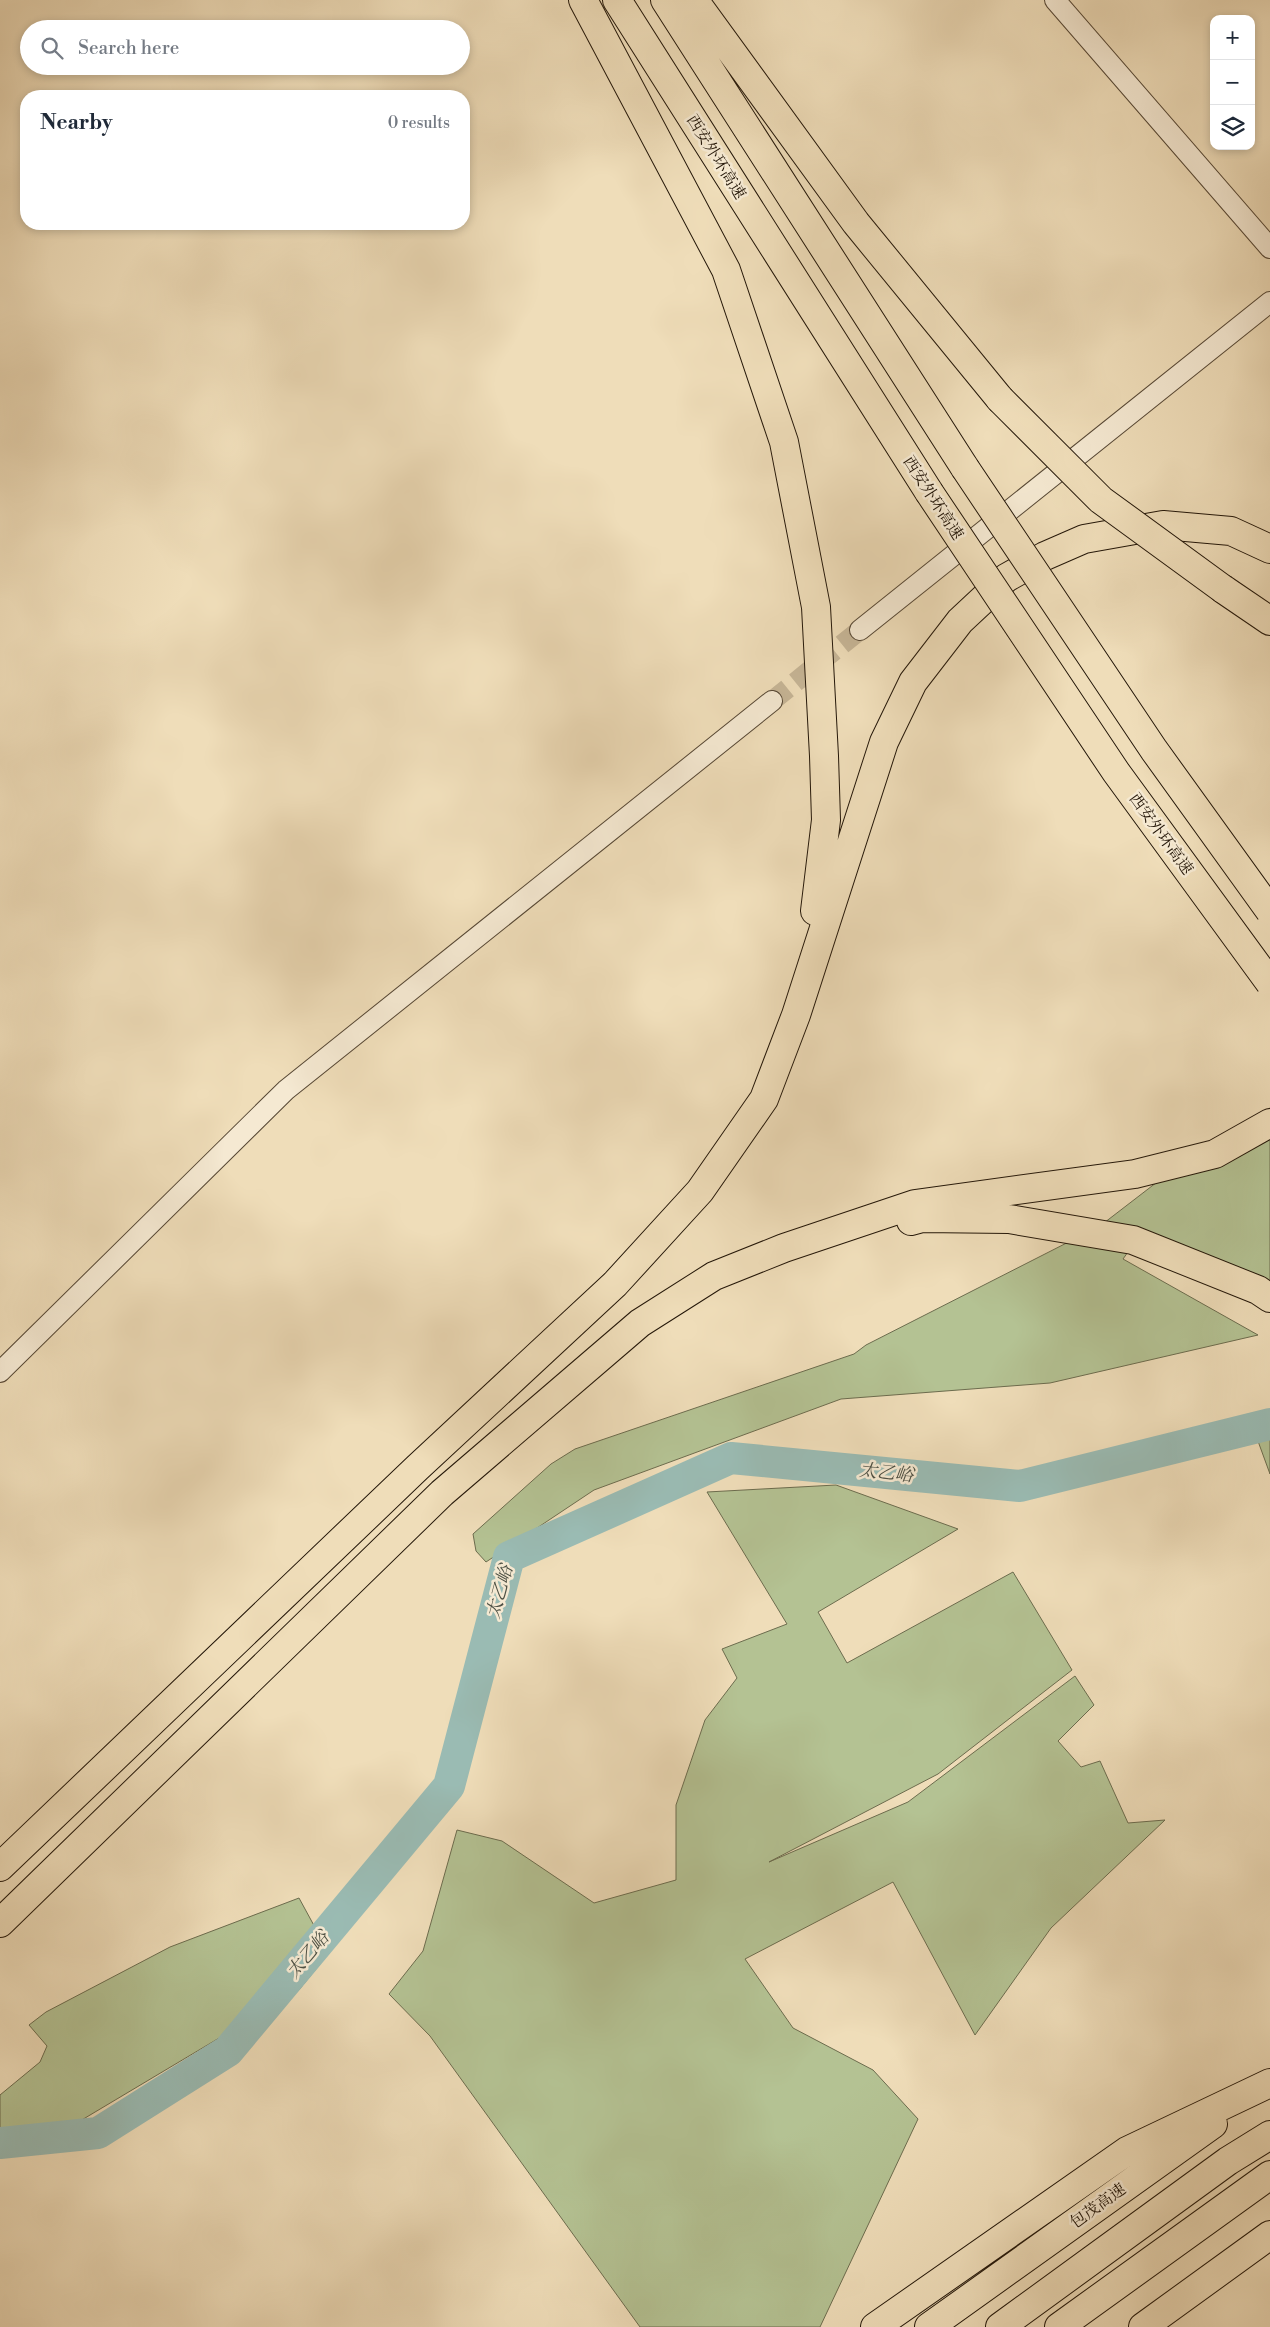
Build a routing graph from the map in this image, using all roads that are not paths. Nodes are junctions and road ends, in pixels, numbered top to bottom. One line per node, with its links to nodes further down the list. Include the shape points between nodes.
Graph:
1 (584, 0): 14 (highway, via 726,270 784,442 816,607 826,820 819,891)
2 (617, 0): 13 (highway, 西安外环高速, bridge, via 928,492 1116,772)
3 (665, 0): 12 (highway, bridge, via 965,468 1154,750)
4 (694, 0): 9 (highway, bridge, via 856,223 1000,399 1101,500)
5 (1055, 0): 6 (street)
6 (1270, 248)
7 (1270, 302): 10 (street)
8 (1270, 549): 14 (highway, via 1231,531 1163,525 1084,539 1006,578 960,621 913,682 884,742)
9 (1270, 621)
10 (860, 630)
11 (772, 701): 18 (street, via 286,1090)
12 (1270, 911)
13 (1270, 983)
14 (796, 1016): 19 (highway, via 764,1099 700,1191 616,1284)
15 (1270, 1123): 16 (highway, via 1215,1154 1135,1174 915,1204)
16 (784, 1248): 17 (highway, via 922,1218 1009,1219 1133,1240 1258,1290); 20 (highway, via 714,1276 640,1322 456,1480)
17 (1270, 1298)
18 (0, 1372)
19 (0, 1867)
20 (0, 1923)
21 (1270, 2083): 27 (highway, via 1127,2152)
22 (1270, 2090): 28 (highway, 包茂高速, via 1214,2124)
23 (1270, 2135): 29 (highway, via 1228,2161)
24 (1270, 2175): 30 (highway)
25 (1270, 2235): 31 (highway)
26 (1270, 2245): 32 (highway)
27 (875, 2327)
28 (929, 2327)
29 (1000, 2327)
30 (1059, 2327)
31 (1143, 2327)
32 (1174, 2327)

